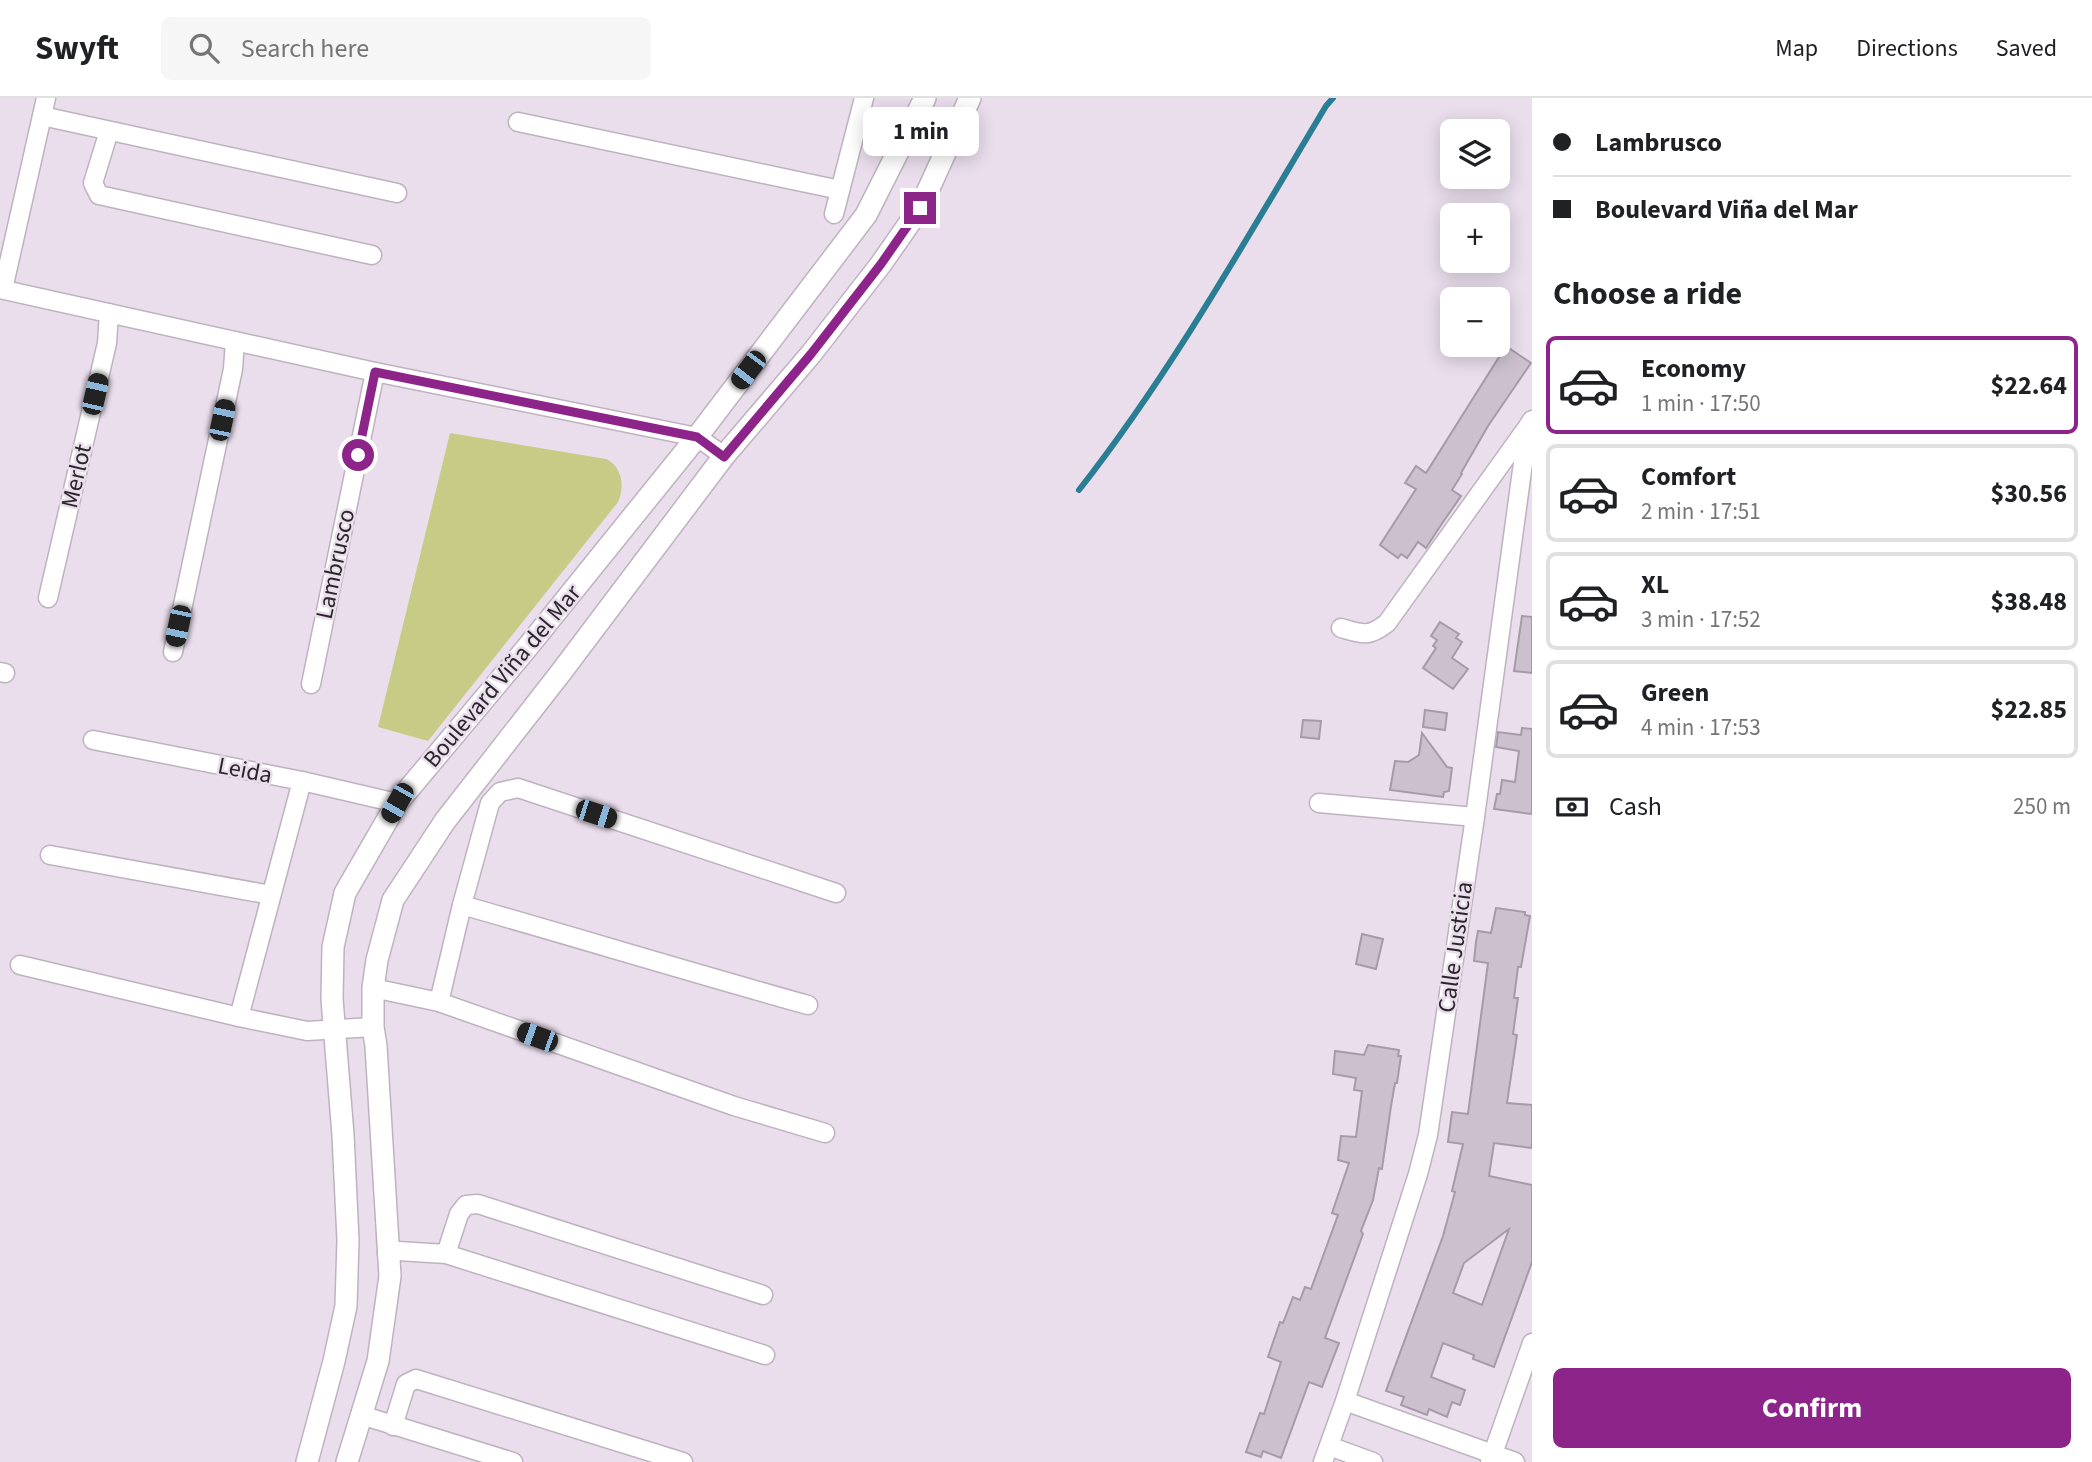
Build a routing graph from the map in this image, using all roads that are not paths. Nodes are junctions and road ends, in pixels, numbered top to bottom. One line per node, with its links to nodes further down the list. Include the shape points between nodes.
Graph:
1 (46, 98): 5 (street)
2 (864, 98): 8 (street)
3 (925, 98): 17 (street, Boulevard Viña del Mar, via 866,215)
4 (970, 98): 18 (street, Boulevard Viña del Mar, via 920,208 811,354)
5 (42, 116): 7 (street); 12 (street)
6 (518, 122): 8 (street)
7 (109, 131): 9 (street); 11 (street, via 93,183 99,195)
8 (840, 190): 10 (street)
9 (397, 193)
10 (834, 214)
11 (372, 255)
12 (1, 289): 13 (street)
13 (109, 313): 14 (street); 19 (street, Merlot, via 107,344)
14 (234, 341): 15 (street); 21 (street, via 233,369)
15 (375, 372): 17 (street); 22 (street, Lambrusco)
16 (1530, 423): 20 (street, via 1387,623 1364,635); 27 (street, Calle Justicia)
17 (697, 437): 18 (street); 25 (street, Boulevard Viña del Mar)
18 (724, 457): 33 (street, Boulevard Viña del Mar, via 437,832 393,900)
19 (48, 598)
20 (1341, 628)
21 (173, 652)
22 (311, 684)
23 (93, 740): 24 (street, Leida)
24 (302, 781): 25 (street, Leida); 30 (street)
25 (397, 803): 38 (street, Boulevard Viña del Mar, via 345,893 334,947)
26 (1319, 803): 27 (street)
27 (1475, 817): 45 (street, Calle Justicia, via 1428,1135)
28 (50, 855): 30 (street)
29 (836, 892): 31 (street, via 518,788 500,792 490,803)
30 (271, 895): 36 (street)
31 (462, 905): 34 (street); 35 (street)
32 (20, 965): 36 (street)
33 (373, 988): 34 (street); 37 (street, Boulevard Viña del Mar)
34 (439, 1002): 39 (street, via 734,1106)
35 (808, 1004)
36 (239, 1017): 38 (street, via 307,1031)
37 (373, 1027): 38 (street); 40 (street, Boulevard Viña del Mar)
38 (334, 1031): 50 (street, Boulevard Viña del Mar, via 348,1241 346,1306)
39 (825, 1133)
40 (387, 1253): 41 (street); 46 (street, Boulevard Viña del Mar, via 386,1314 378,1361)
41 (446, 1254): 42 (street, via 459,1214 466,1205 478,1205); 44 (street)
42 (763, 1295)
43 (1532, 1343): 49 (street)
44 (765, 1355)
45 (1345, 1401): 48 (street, Calle Justicia); 49 (street)
46 (361, 1415): 47 (street); 51 (street, Boulevard Viña del Mar)
47 (393, 1426): 52 (street); 53 (street, via 406,1384 416,1379)
48 (1326, 1454): 54 (street)
49 (1492, 1458): 55 (street)
50 (307, 1462)
51 (347, 1462)
52 (513, 1462)
53 (682, 1462)
54 (1373, 1462)
55 (1515, 1462)

